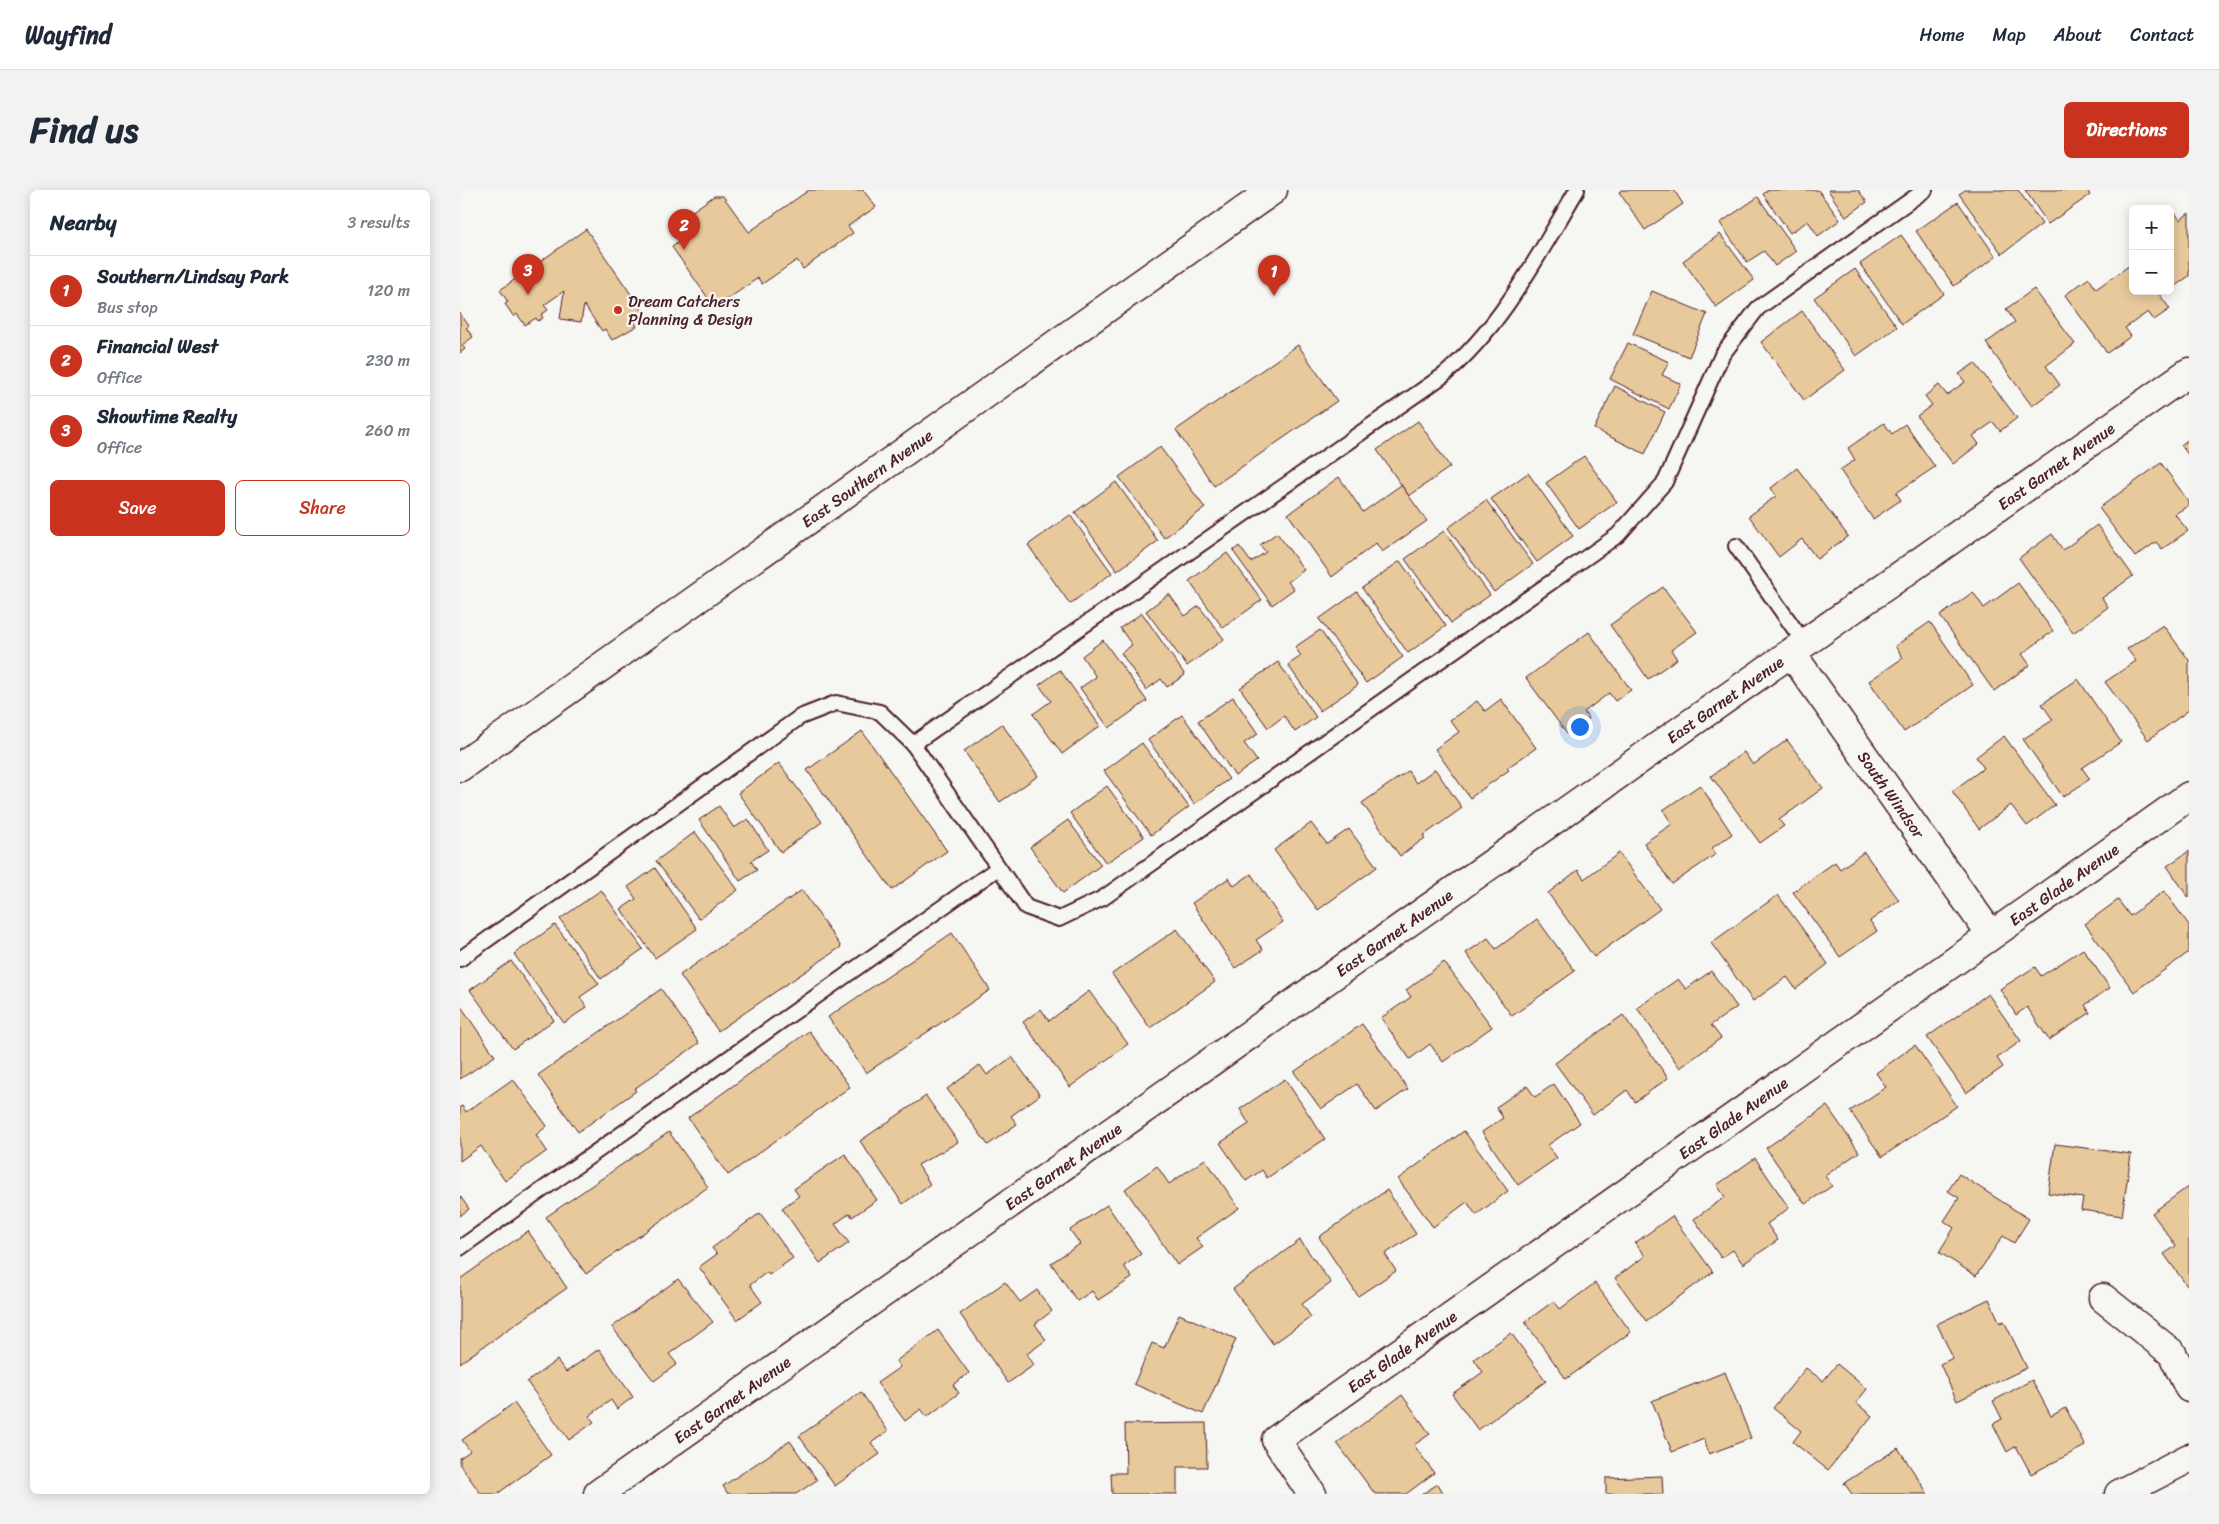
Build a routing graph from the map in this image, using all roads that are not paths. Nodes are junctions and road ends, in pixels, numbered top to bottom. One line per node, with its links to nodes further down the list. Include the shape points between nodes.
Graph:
1 (1273, 190): 8 (street, East Southern Avenue)
2 (1577, 190): 7 (lane, via 1510,303 1444,375)
3 (1925, 190): 10 (lane, via 1758,308 1722,355 1665,482 1618,535 1103,898 1059,919 1026,907)
4 (2189, 372): 6 (street, East Garnet Avenue)
5 (1736, 546): 6 (lane)
6 (1798, 649): 11 (street, South Windsor); 17 (street, East Garnet Avenue)
7 (913, 744): 10 (lane); 12 (lane, via 880,712 836,703 800,717)
8 (460, 767)
9 (2189, 796): 11 (street, East Glade Avenue)
10 (998, 868): 13 (lane)
11 (1991, 935): 18 (street, East Glade Avenue, via 1276,1440)
12 (460, 959)
13 (460, 1248)
14 (2104, 1298): 15 (street, via 2172,1353)
15 (2189, 1388)
16 (2189, 1458): 19 (street)
17 (598, 1494)
18 (1312, 1494)
19 (2119, 1494)

